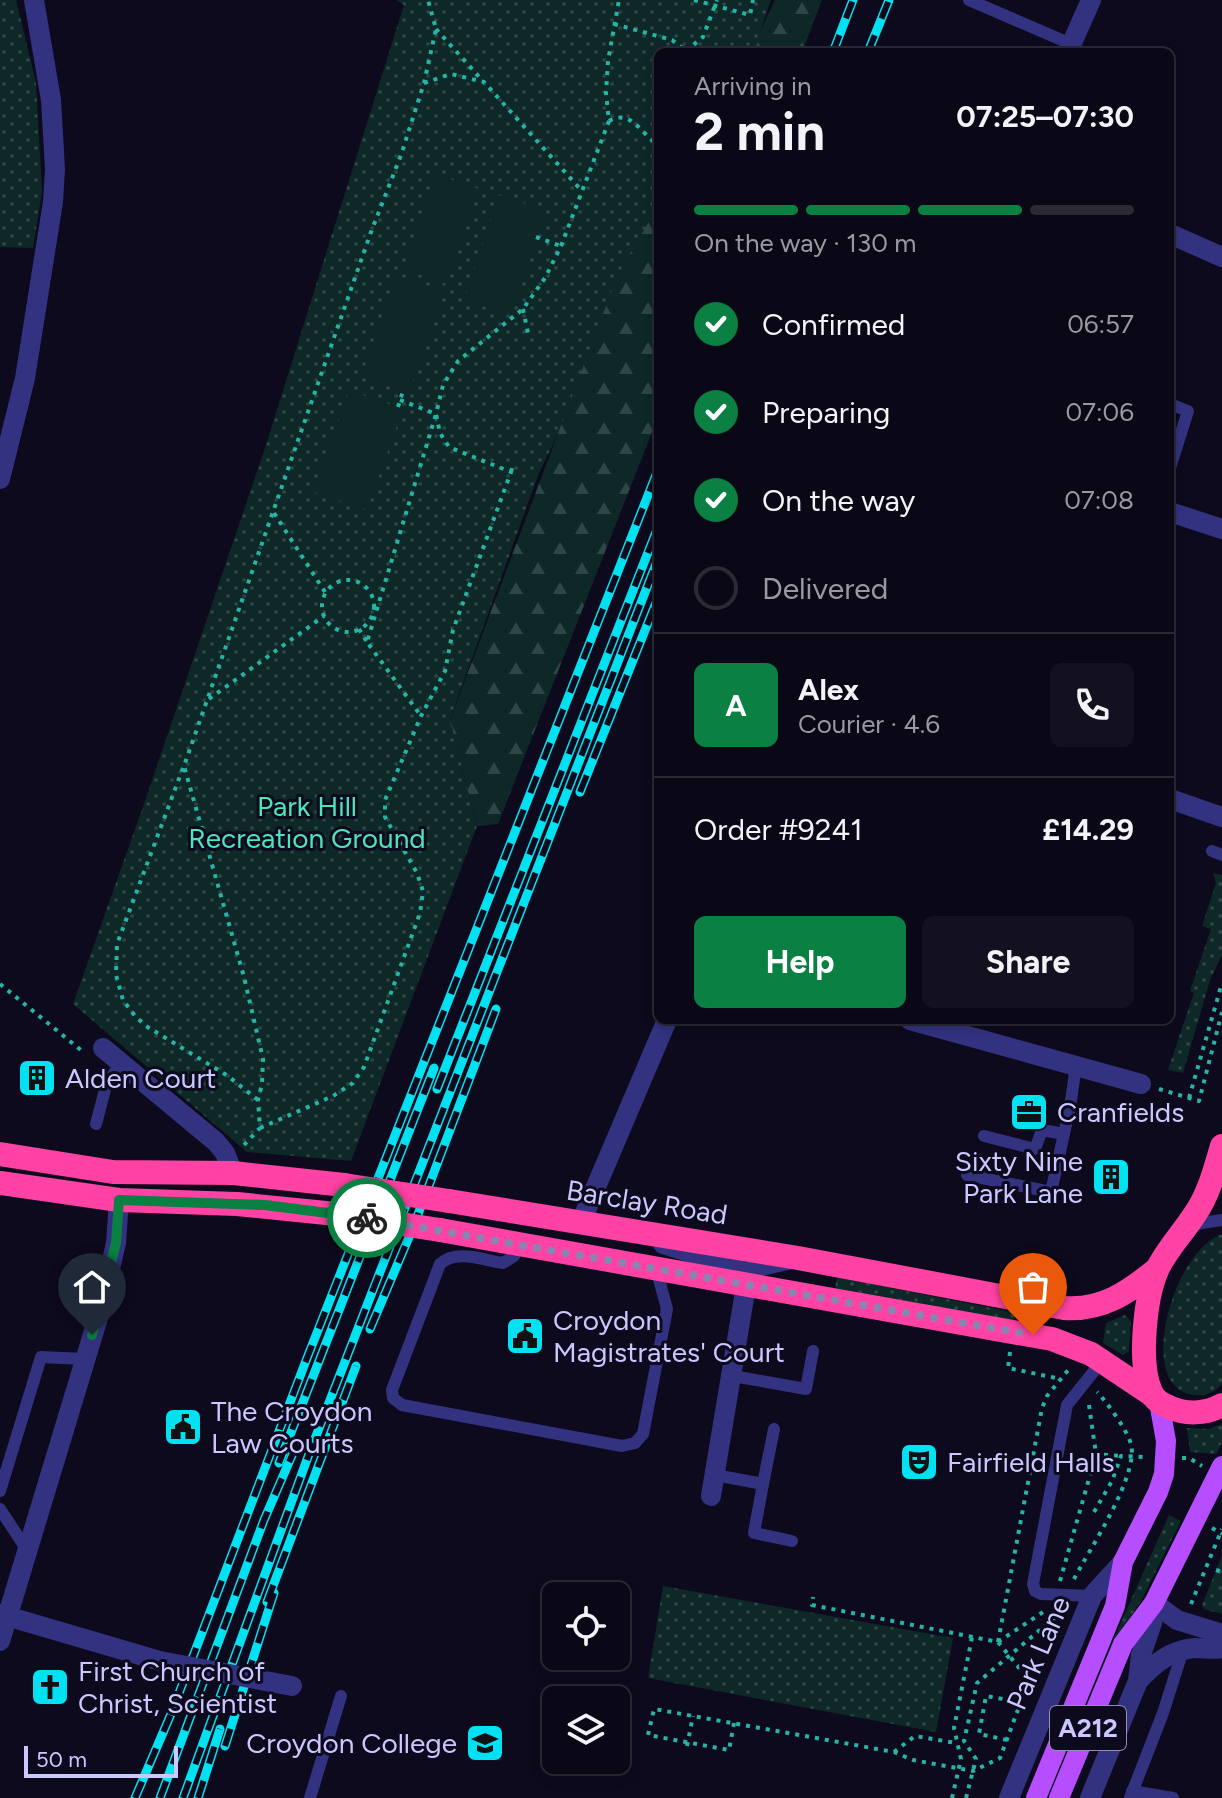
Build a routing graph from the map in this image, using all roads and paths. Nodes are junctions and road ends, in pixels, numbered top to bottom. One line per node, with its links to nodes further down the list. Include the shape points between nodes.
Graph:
1 (34, 0): 33 (street, via 51,100 53,202 25,378)
2 (428, 0): 10 (path)
3 (619, 0): 9 (path)
4 (694, 0): 8 (path)
5 (753, 0): 8 (path, via 750,15)
6 (969, 0): 13 (lane)
7 (1091, 0): 13 (street)
8 (716, 3): 12 (path, via 703,37)
9 (614, 24): 11 (path, via 672,40); 16 (path, via 607,71)
10 (436, 29): 14 (path); 15 (path)
11 (681, 48)
12 (691, 48)
13 (1070, 48)
14 (484, 82): 15 (path, via 451,74); 18 (path)
15 (424, 83): 34 (path)
16 (609, 121): 17 (path, via 626,117); 18 (path)
17 (654, 142)
18 (581, 190): 21 (path)
19 (1174, 236): 22 (street)
20 (536, 237): 21 (path)
21 (561, 246): 23 (path)
22 (1222, 257)
23 (523, 309): 24 (path); 29 (path, via 458,361 443,385)
24 (529, 338)
25 (403, 391): 26 (path)
26 (400, 400): 28 (path); 29 (path)
27 (1174, 406): 30 (lane, via 1188,411)
28 (398, 407)
29 (436, 414): 32 (path, via 449,447); 38 (path)
30 (1174, 455)
31 (513, 464): 32 (path)
32 (511, 472): 44 (path, via 453,630 445,671)
33 (0, 479)
34 (274, 512): 37 (path); 43 (path)
35 (1174, 513): 36 (street)
36 (1222, 529)
37 (325, 592): 39 (path, via 347,580 364,585); 40 (path)
38 (381, 596): 39 (path); 42 (path)
39 (373, 599): 41 (path, via 371,617)
40 (324, 616): 41 (path, via 343,631); 43 (path)
41 (359, 629): 42 (path)
42 (367, 642): 44 (path)
43 (208, 699): 45 (path)
44 (421, 716): 61 (path, via 385,800 385,817 423,891 420,913 364,1067 353,1083 333,1096)
45 (184, 766): 59 (path, via 263,1059); 59 (path, via 117,944 116,975 123,1000 146,1026)
46 (1174, 800): 47 (street)
47 (1222, 817)
48 (1222, 983): 58 (path)
49 (0, 984): 54 (path)
50 (1222, 1012): 58 (path, via 1199,1101)
51 (665, 1024): 72 (street)
52 (924, 1024): 56 (street)
53 (103, 1048): 55 (street)
54 (82, 1051)
55 (122, 1063): 60 (lane, via 107,1082); 67 (street, via 216,1142)
56 (1076, 1066): 57 (street); 62 (lane)
57 (1141, 1084): 58 (path)
58 (1189, 1098)
59 (258, 1100): 61 (path)
60 (96, 1124)
61 (260, 1128): 65 (path)
62 (1064, 1134): 63 (lane, via 1042,1130 1035,1149); 68 (lane, via 1051,1192)
63 (984, 1136)
64 (1222, 1146): 73 (highway, via 1204,1200)
65 (239, 1149)
66 (0, 1154): 67 (highway, Barclay Road, via 113,1172)
67 (233, 1173): 72 (highway, Barclay Road, bridge)
68 (967, 1175)
69 (0, 1183): 70 (highway)
70 (119, 1200): 75 (highway, bridge, via 336,1214 440,1230); 81 (street, via 116,1243)
71 (1222, 1220): 73 (lane)
72 (581, 1222): 74 (highway, Barclay Road)
73 (1187, 1226): 78 (highway)
74 (614, 1227): 76 (highway, Barclay Road); 79 (street, via 736,1267)
75 (516, 1250): 77 (highway); 77 (lane, via 503,1263 456,1255 440,1264 393,1398 402,1405 622,1446 635,1443 643,1434 667,1309)
76 (798, 1258): 78 (highway, Barclay Road, via 1075,1309 1105,1303); 79 (street, via 756,1267)
77 (656, 1268): 79 (highway)
78 (1157, 1269): 89 (highway, via 1146,1323 1146,1368)
79 (745, 1284): 83 (highway, via 1042,1337 1078,1347); 85 (street)
80 (813, 1351): 85 (lane, via 806,1389)
81 (84, 1359): 99 (lane, via 41,1357); 105 (street)
82 (1009, 1359): 86 (path, via 1008,1368)
83 (1102, 1361): 89 (highway); 109 (lane, via 1064,1412 1033,1584 1041,1594)
84 (1070, 1368): 86 (path)
85 (733, 1376): 97 (street)
86 (1063, 1378): 119 (path, via 1042,1408)
87 (1094, 1389): 94 (path, via 1130,1442)
88 (1088, 1397): 92 (path)
89 (1155, 1398): 90 (highway, via 1184,1412); 106 (main road, Park Lane / A212, via 1166,1441 1164,1474)
90 (1222, 1405)
91 (774, 1429): 98 (lane)
92 (1096, 1454): 93 (path); 108 (path)
93 (1121, 1456): 94 (path); 102 (path)
94 (1131, 1457): 95 (path); 107 (path, Park Lane, via 1124,1486)
95 (1146, 1457)
96 (1222, 1466): 111 (main road, A212)
97 (715, 1475): 98 (lane); 100 (street)
98 (763, 1484): 104 (lane, via 754,1533)
99 (0, 1491)
100 (711, 1496)
101 (0, 1509): 105 (lane)
102 (1094, 1512)
103 (1221, 1532): 114 (path)
104 (792, 1541)
105 (27, 1550): 115 (street)
106 (1123, 1562): 109 (street, Park Lane); 140 (main road, A212, via 1115,1606)
107 (1073, 1580)
108 (1059, 1583)
109 (1092, 1596): 139 (street, Park Lane)
110 (813, 1597): 117 (path, via 812,1605)
111 (1154, 1603): 116 (street, via 1177,1620); 123 (street); 141 (main road, A212, via 1123,1644)
112 (1059, 1609): 122 (path, Park Lane)
113 (1047, 1610): 119 (path)
114 (1188, 1612)
115 (4, 1615): 118 (street); 124 (street, bridge, via 160,1661)
116 (1222, 1634)
117 (972, 1637): 119 (path); 130 (path, via 954,1728)
118 (0, 1641)
119 (998, 1642): 122 (path)
120 (1222, 1648): 121 (street)
121 (1183, 1650): 123 (street, via 1158,1662); 135 (lane)
122 (1009, 1655): 129 (path, via 1029,1680); 134 (path, Park Lane, via 975,1689 964,1741 976,1757)
123 (1138, 1681): 142 (street)
124 (292, 1686)
125 (341, 1696): 136 (lane)
126 (1009, 1700): 129 (path, via 986,1696 979,1734)
127 (693, 1716): 128 (path); 131 (path); 131 (path, via 654,1709 648,1735)
128 (734, 1723): 131 (path, via 729,1750); 132 (path)
129 (1007, 1740): 134 (path, via 1000,1758)
130 (956, 1743): 132 (path, via 915,1736); 133 (path)
131 (688, 1744)
132 (894, 1752): 133 (path)
133 (959, 1768): 134 (path); 137 (path)
134 (973, 1771): 138 (path, Park Lane)
135 (1131, 1795): 143 (lane)
136 (310, 1798)
137 (952, 1798)
138 (966, 1798)
139 (1009, 1798)
140 (1036, 1798)
141 (1059, 1798)
142 (1090, 1798)
143 (1173, 1798)

